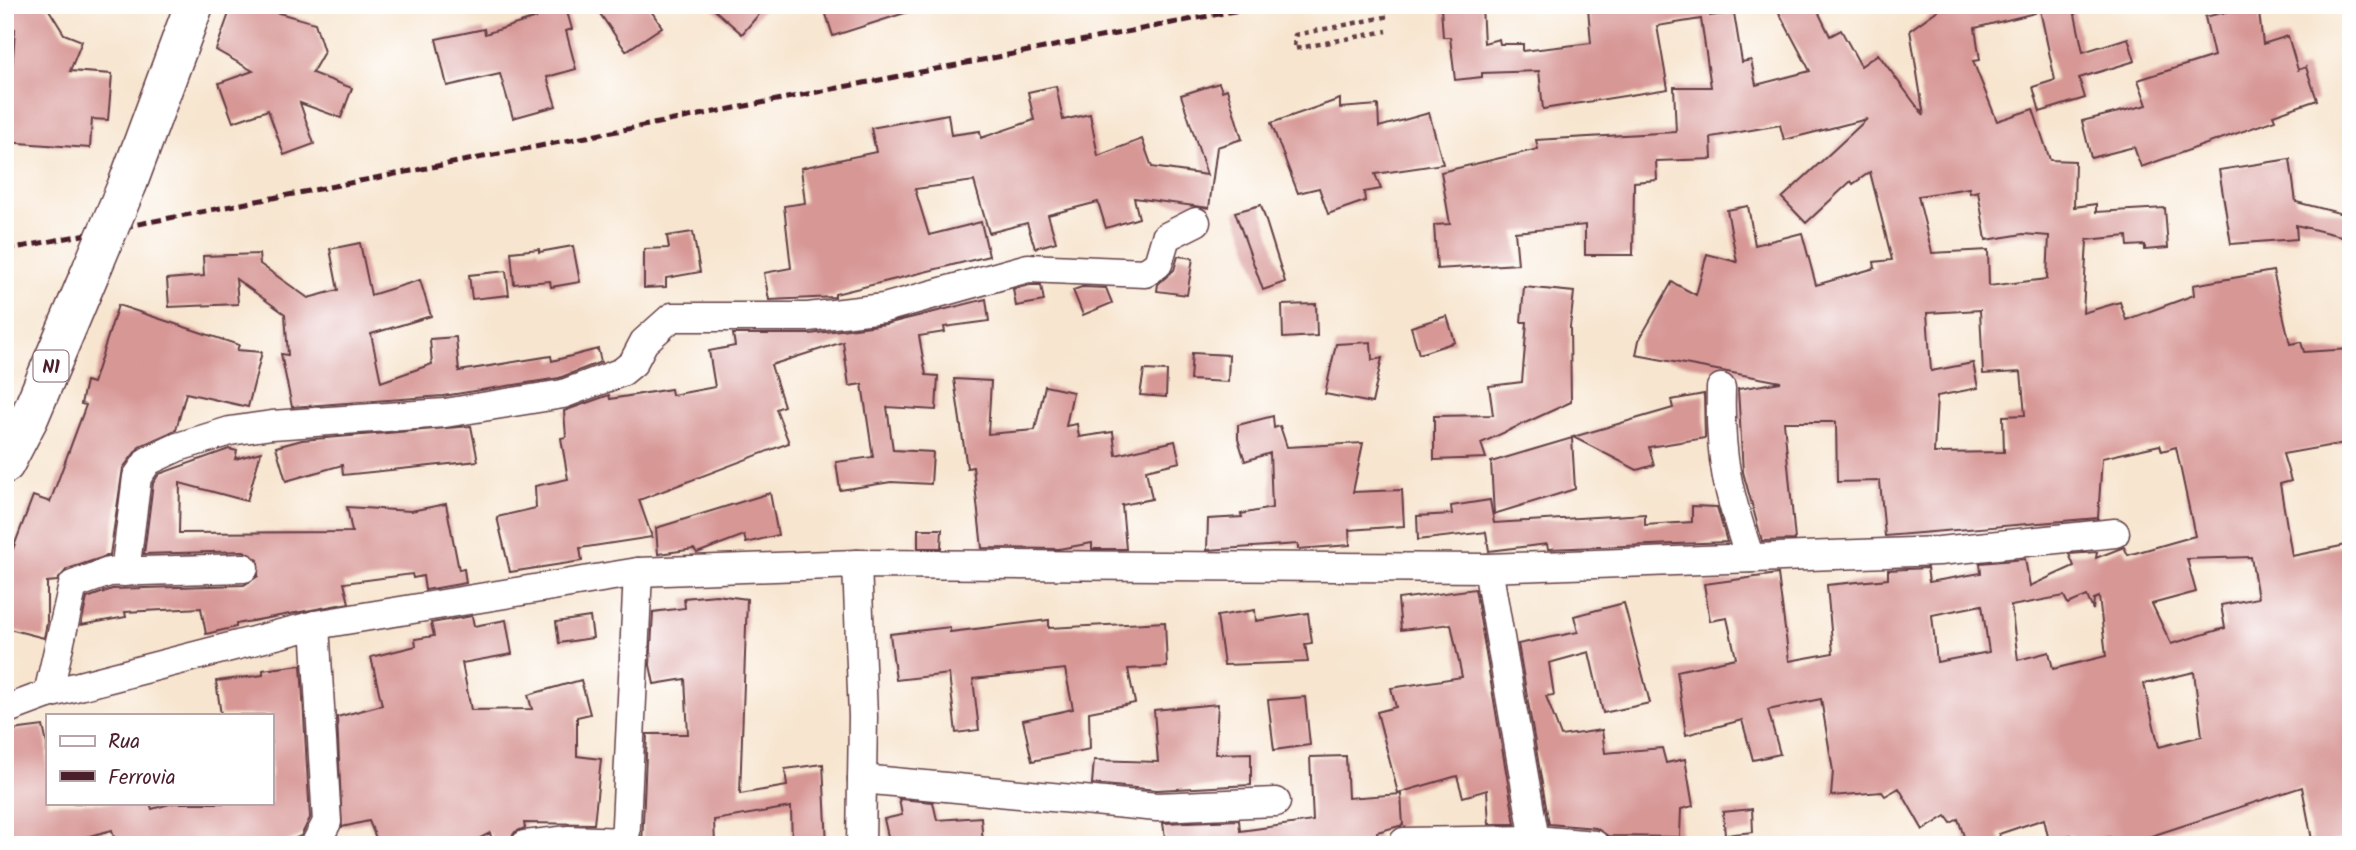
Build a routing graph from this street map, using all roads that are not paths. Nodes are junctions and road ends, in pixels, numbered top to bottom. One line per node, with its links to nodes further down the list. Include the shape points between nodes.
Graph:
1 (194, 5): 4 (highway, N1, bridge, via 128,183 29,418)
2 (1196, 222): 10 (street, via 1166,237 1158,264 1145,272 1028,268 884,308 808,317 672,317 644,342 622,373 563,394 445,413 272,425 230,431 178,447 148,461 137,477)
3 (1721, 388): 6 (street, via 1721,453)
4 (5, 464)
5 (2115, 533): 6 (street, via 1938,551)
6 (1750, 558): 9 (street)
7 (857, 564): 9 (street); 11 (street); 15 (street)
8 (244, 568): 10 (street)
9 (1488, 568): 17 (street)
10 (125, 572): 13 (street, via 109,572 73,585)
11 (638, 572): 12 (street); 19 (street)
12 (315, 625): 13 (street); 20 (street, via 327,822)
13 (48, 694): 14 (street)
14 (5, 710)
15 (862, 779): 16 (street, via 1157,807); 22 (street)
16 (1276, 802)
17 (1535, 840): 18 (street); 23 (street)
18 (1404, 842)
19 (625, 844): 21 (street, via 569,840)
20 (315, 845)
21 (525, 845)
22 (861, 845)
23 (1595, 845)

